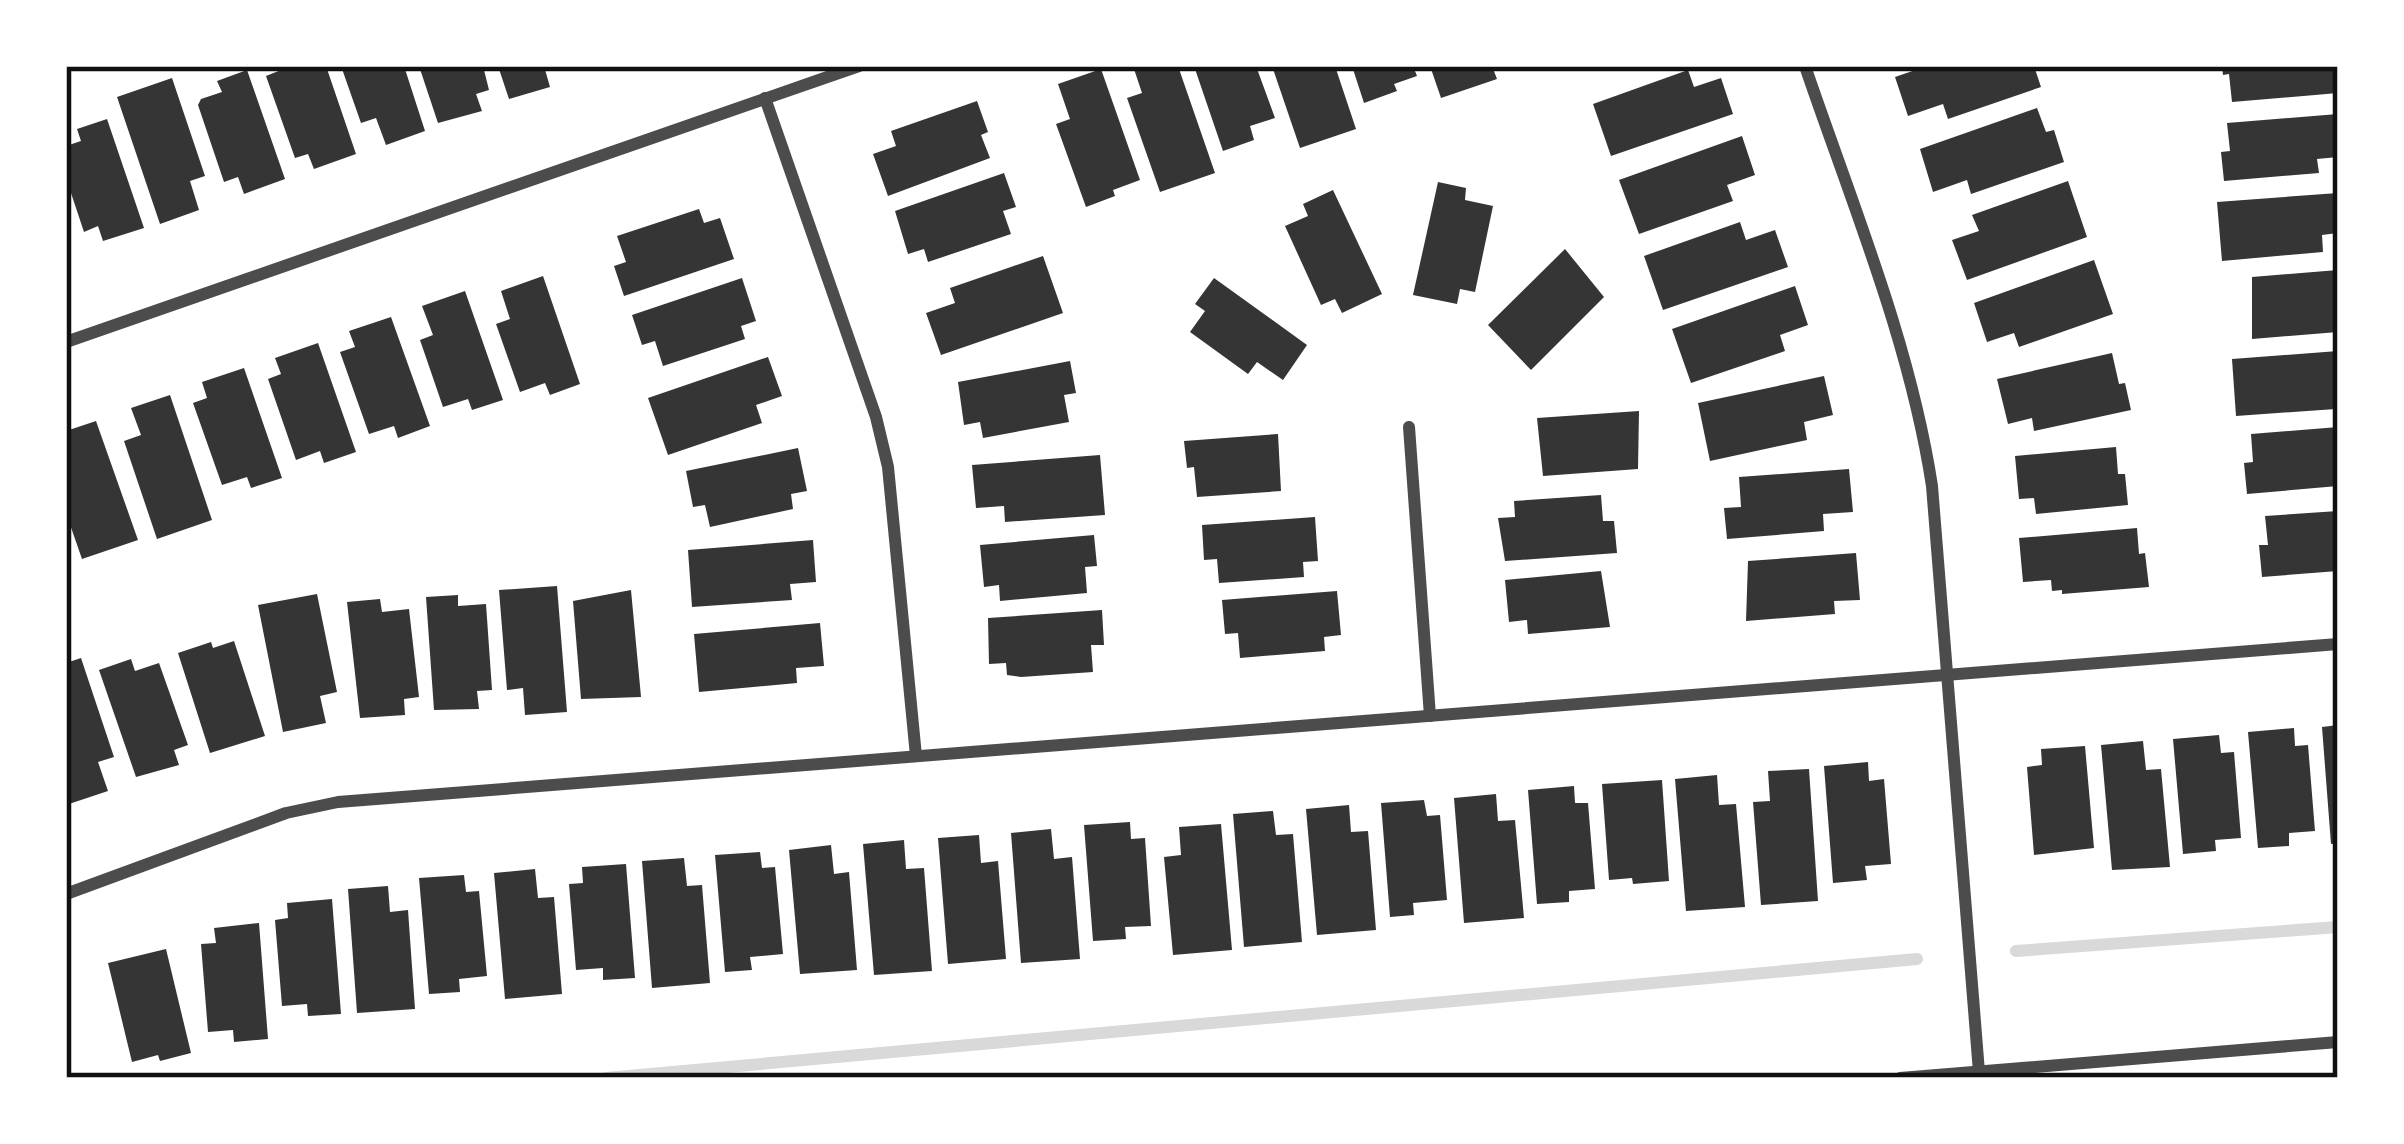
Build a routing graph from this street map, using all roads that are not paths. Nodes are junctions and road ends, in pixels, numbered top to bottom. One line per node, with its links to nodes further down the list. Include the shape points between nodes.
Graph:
1 (859, 66): 3 (street)
2 (1804, 66): 7 (street, via 1915,391)
3 (765, 98): 4 (street); 9 (street, via 888,467)
4 (66, 342)
5 (1408, 427): 8 (street)
6 (2338, 644): 7 (street)
7 (1948, 675): 8 (street); 12 (street)
8 (1430, 716): 9 (street)
9 (916, 756): 10 (street, via 338,802 286,813)
10 (66, 894)
11 (2338, 1042): 12 (street)
12 (1979, 1072): 13 (street)
13 (1900, 1078)

